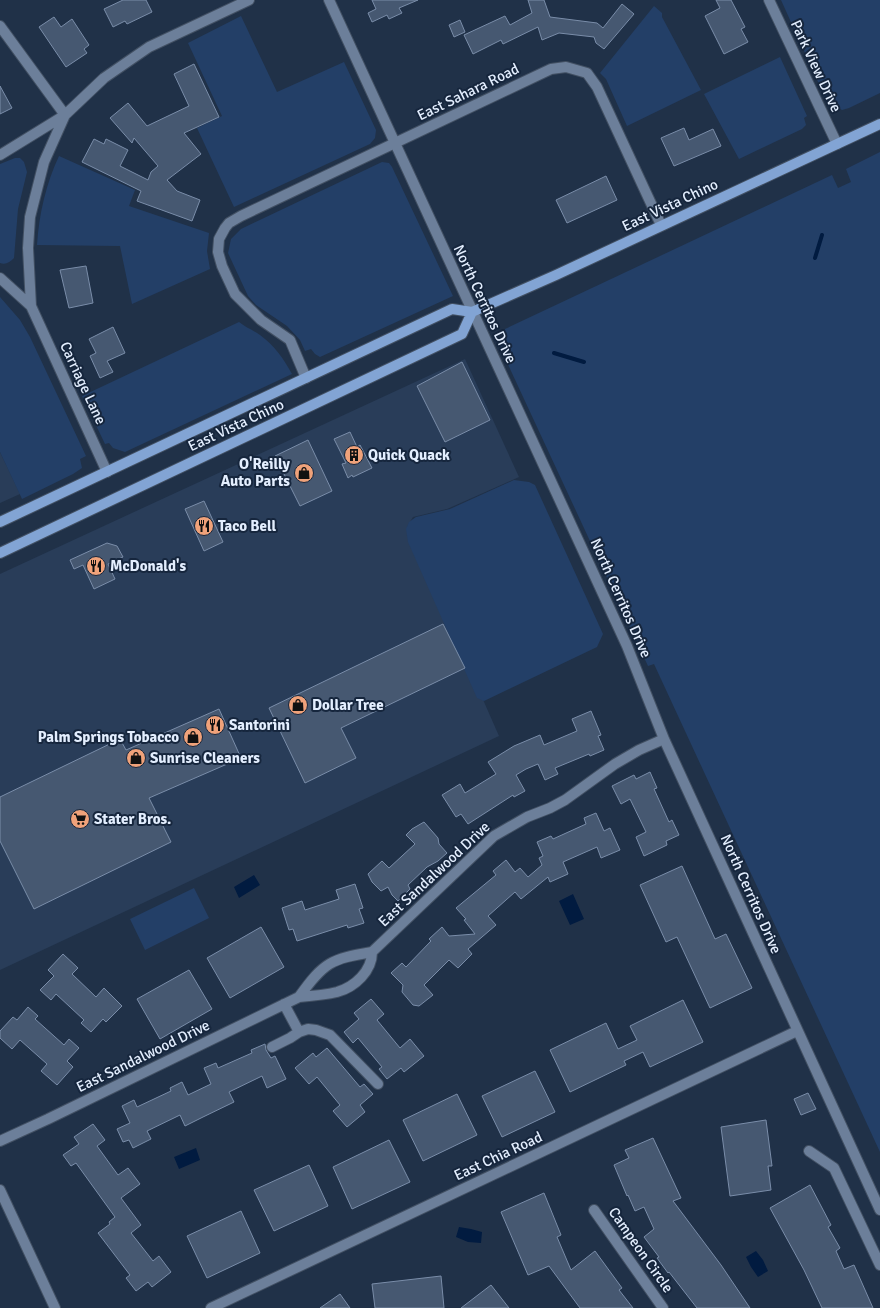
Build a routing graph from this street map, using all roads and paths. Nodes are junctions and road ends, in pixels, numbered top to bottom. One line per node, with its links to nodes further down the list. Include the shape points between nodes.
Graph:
1 (249, 0): 5 (street, via 149,47 104,78)
2 (329, 0): 7 (street, North Cerritos Drive)
3 (769, 0): 8 (street, Park View Drive)
4 (0, 26): 5 (street)
5 (65, 115): 9 (street); 12 (street, via 44,162 30,217 28,248)
6 (880, 124): 8 (main road, East Vista Chino)
7 (395, 143): 10 (street, East Sahara Road, via 551,69 566,67 587,73 597,87); 13 (street, North Cerritos Drive); 14 (street, East Sahara Road, via 235,219 225,228 219,239 219,259 235,294 261,320 290,340)
8 (837, 144): 10 (main road, East Vista Chino)
9 (0, 155)
10 (661, 225): 13 (main road, East Vista Chino)
11 (0, 278): 12 (street)
12 (31, 306): 15 (street, Carriage Lane)
13 (472, 312): 14 (main road, East Vista Chino, via 452,309); 17 (main road, East Vista Chino, via 462,334); 18 (street, North Cerritos Drive, via 627,646)
14 (306, 378): 15 (main road, East Vista Chino)
15 (107, 472): 16 (main road, East Vista Chino)
16 (0, 522)
17 (0, 553)
18 (664, 739): 19 (street, East Sandalwood Drive, via 615,764 565,800 527,817 494,836); 22 (street, North Cerritos Drive)
19 (372, 952): 20 (street, East Sandalwood Drive, via 332,962 318,972); 20 (street, East Sandalwood Drive, via 369,968 347,988 337,992)
20 (299, 996): 21 (street, East Sandalwood Drive)
21 (284, 1004): 23 (street); 26 (street, East Sandalwood Drive)
22 (797, 1031): 30 (street, North Cerritos Drive); 33 (street, East Chia Road)
23 (299, 1032): 24 (street); 25 (street, via 308,1029 330,1035)
24 (272, 1047)
25 (378, 1084)
26 (0, 1141)
27 (809, 1151): 31 (street, via 834,1168)
28 (0, 1190): 32 (street)
29 (594, 1210): 34 (street, Campeon Circle)
30 (880, 1210)
31 (880, 1265)
32 (55, 1308)
33 (211, 1308)
34 (663, 1308)

